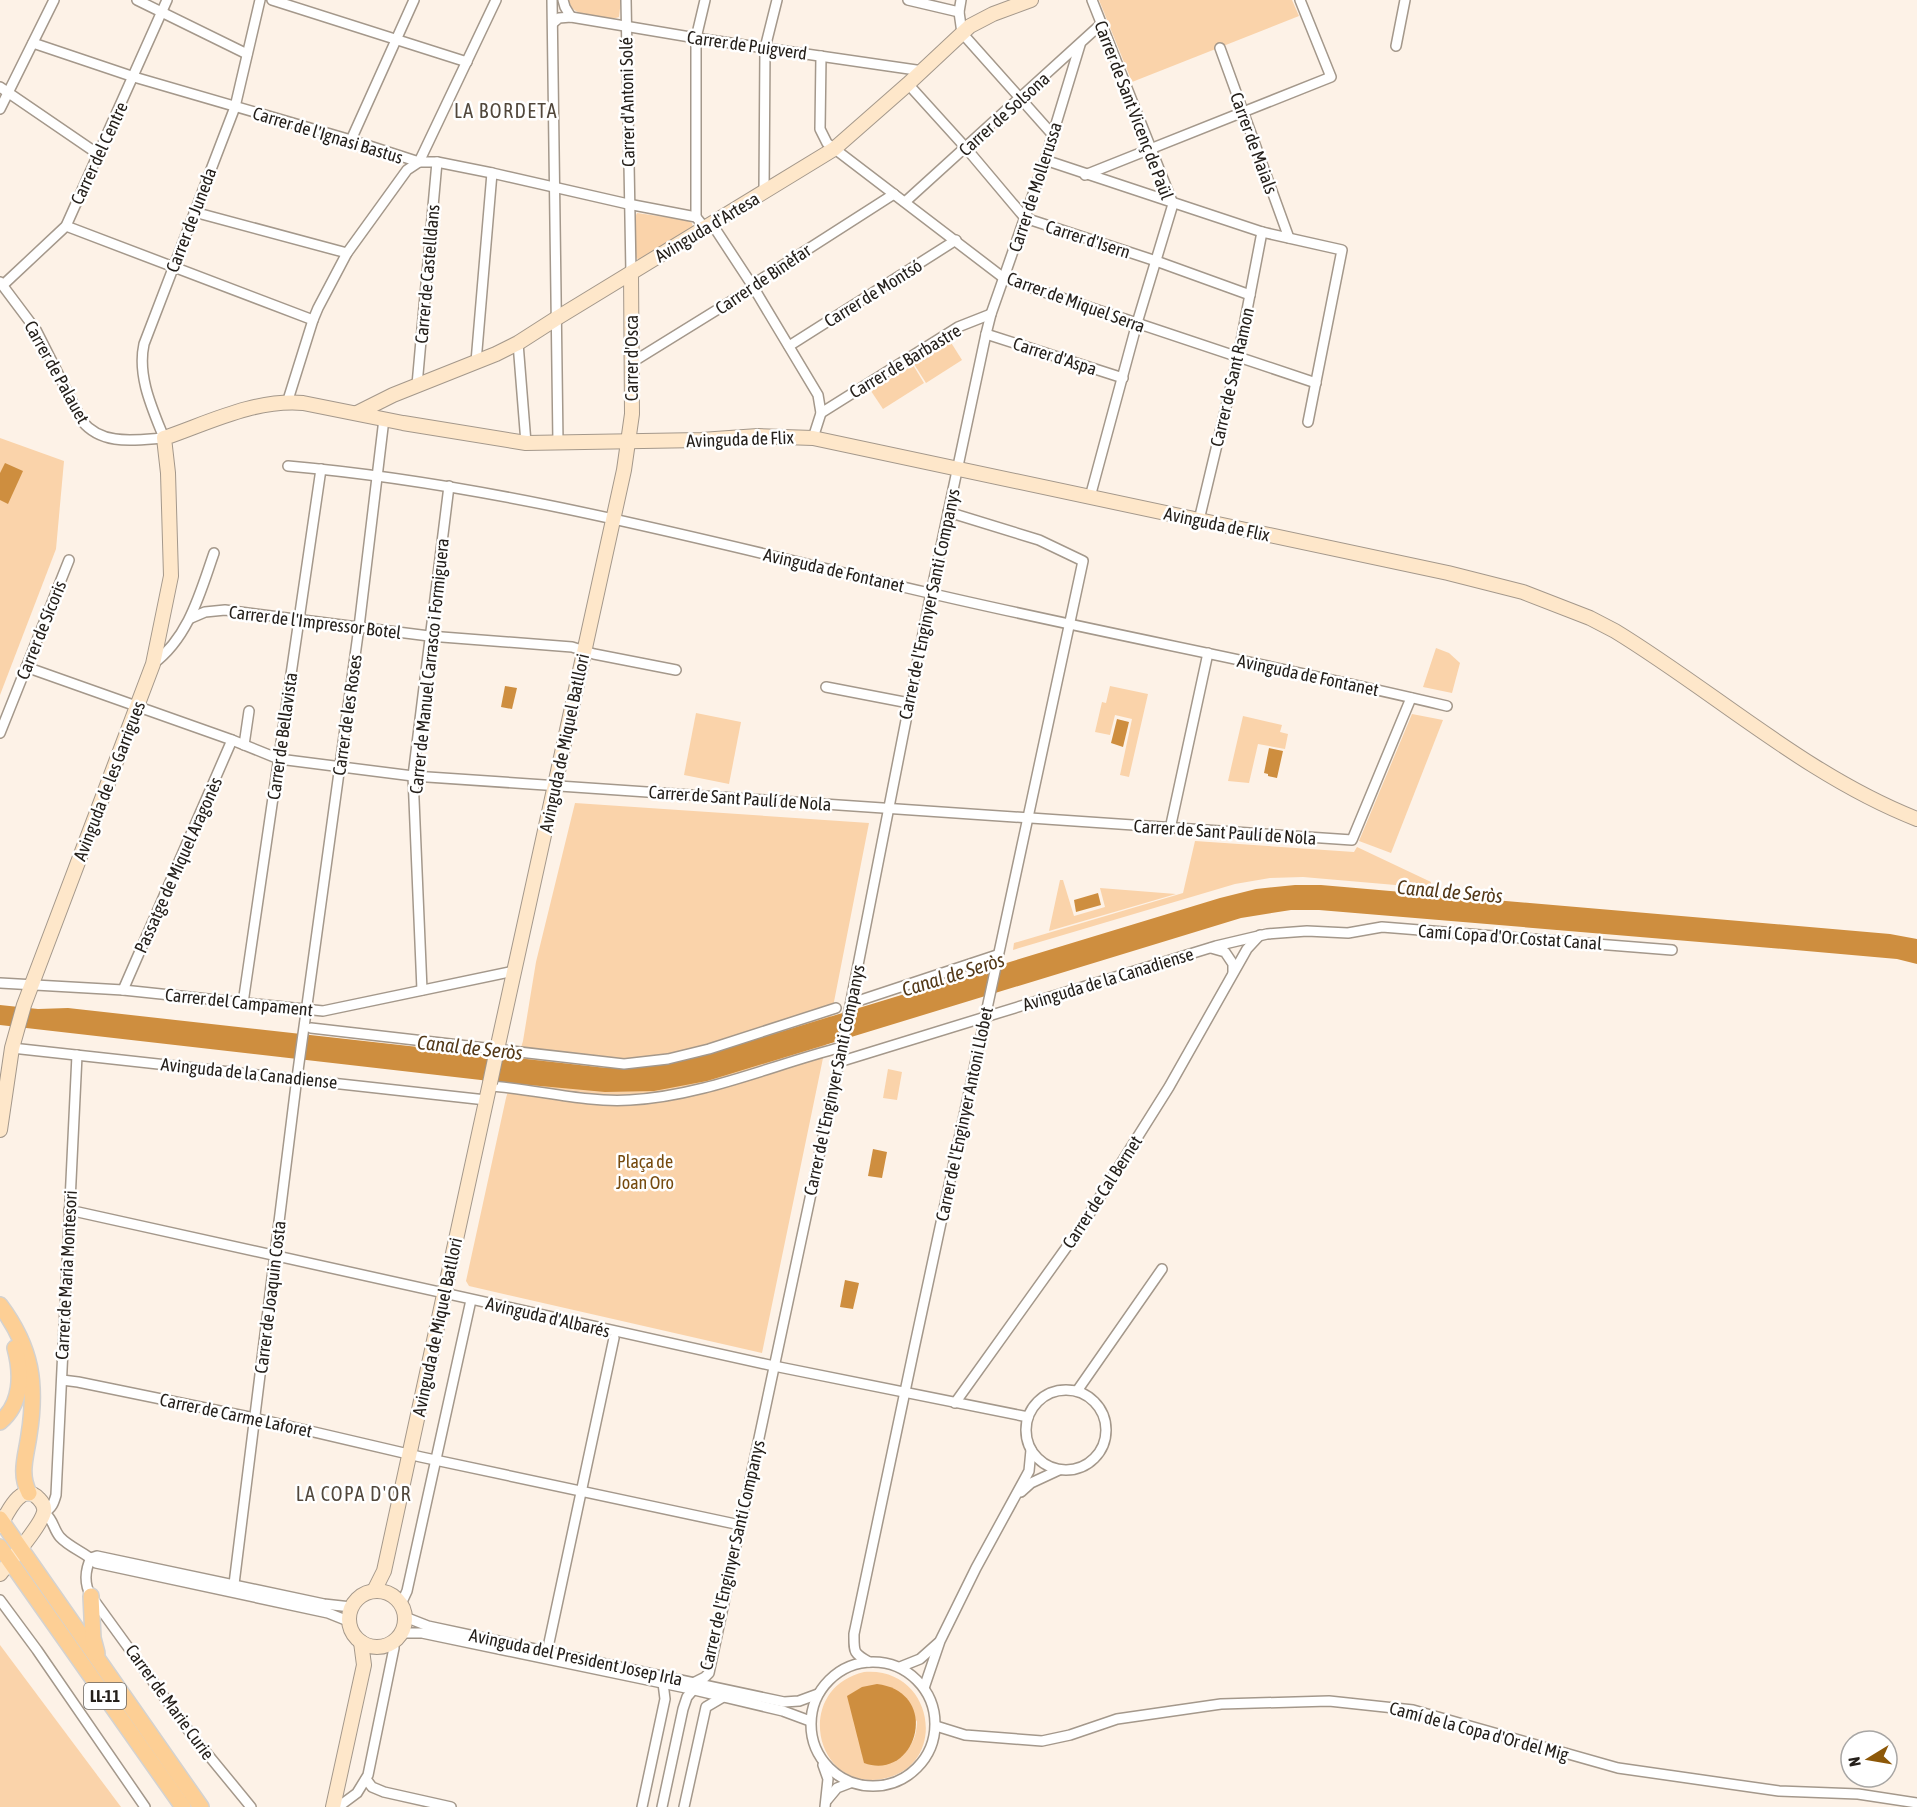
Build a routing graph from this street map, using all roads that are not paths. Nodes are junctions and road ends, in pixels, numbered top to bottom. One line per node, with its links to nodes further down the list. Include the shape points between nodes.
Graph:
1 (54, 0): 28 (street)
2 (137, 0): 20 (street)
3 (167, 0): 20 (street, Carrer del Centre)
4 (260, 0): 33 (street, Carrer de Juneda)
5 (272, 0): 27 (street)
6 (414, 0): 27 (street)
7 (496, 0): 35 (street)
8 (552, 0): 22 (street)
9 (563, 0): 21 (street)
10 (626, 0): 24 (street, Carrer d'Antoni Solé)
11 (705, 0): 26 (street)
12 (777, 0): 31 (street)
13 (908, 0): 19 (street)
14 (961, 0): 19 (street)
15 (1030, 0): 25 (main road, Avinguda d'Artesa, via 979,20)
16 (1092, 0): 23 (street, Carrer de Sant Vicenç de Paül)
17 (1300, 0): 43 (street, via 1331,77)
18 (1405, 0): 30 (street)
19 (959, 12): 25 (street)
20 (161, 13): 33 (street); 37 (street, Carrer del Centre)
21 (571, 17): 22 (street, Carrer de Puigverd); 24 (street, Carrer de Puigverd)
22 (553, 23): 55 (street)
23 (1101, 25): 29 (street, Carrer de Solsona); 46 (street, Carrer de Sant Vicenç de Paül)
24 (626, 26): 26 (street, Carrer de Puigverd); 59 (street, Carrer d'Antoni Solé)
25 (962, 33): 36 (main road, Avinguda d'Artesa); 40 (street)
26 (696, 38): 31 (street, Carrer de Puigverd); 63 (street)
27 (397, 39): 35 (street); 45 (street)
28 (33, 43): 37 (street, Carrer de l'Ignasi Bastus); 39 (street)
29 (1080, 45): 40 (street, Carrer de Solsona); 44 (street, Carrer de Mollerussa)
30 (1396, 46)
31 (765, 48): 34 (street, Carrer de Puigverd); 56 (street)
32 (1220, 48): 43 (street, Carrer de Maials)
33 (247, 54): 41 (street, Carrer de Juneda)
34 (821, 56): 36 (street, Carrer de Puigverd); 48 (street, via 820,129)
35 (468, 62): 51 (street)
36 (923, 71): 38 (main road, Avinguda d'Artesa)
37 (134, 77): 41 (street, Carrer de l'Ignasi Bastus); 49 (street, Carrer del Centre)
38 (908, 84): 47 (street, Carrer d'Isern); 48 (main road, Avinguda d'Artesa)
39 (4, 89): 42 (street); 49 (street)
40 (1022, 98): 44 (street); 47 (street, Carrer de Solsona)
41 (235, 107): 45 (street, Carrer de l'Ignasi Bastus); 61 (street, Carrer de Juneda)
42 (0, 109)
43 (1243, 112): 46 (street); 66 (street, Carrer de Maials)
44 (1053, 134): 50 (street, Carrer de Mollerussa)
45 (351, 140): 51 (street, Carrer de l'Ignasi Bastus)
46 (1151, 147): 54 (street); 60 (street, Carrer de Sant Vicenç de Paül)
47 (966, 148): 58 (street, Carrer de Solsona); 62 (street, Carrer d'Isern)
48 (834, 149): 56 (main road, Avinguda d'Artesa); 57 (street, Carrer de Miquel Serra)
49 (98, 154): 64 (street, Carrer del Centre)
50 (1044, 160): 54 (street); 62 (street, Carrer de Mollerussa)
51 (419, 162): 52 (street, Carrer de l'Ignasi Bastus); 68 (street, via 407,171)
52 (437, 162): 53 (street, Carrer de l'Ignasi Bastus); 88 (street, Carrer de Castelldans)
53 (492, 173): 55 (street, Carrer de l'Ignasi Bastus); 84 (street)
54 (1085, 175): 60 (street)
55 (556, 188): 59 (street, Carrer de l'Ignasi Bastus); 77 (street)
56 (764, 192): 63 (main road, Avinguda d'Artesa)
57 (894, 194): 58 (street, Carrer de Miquel Serra); 74 (street, Carrer de Binèfar)
58 (905, 202): 67 (street, Carrer de Miquel Serra)
59 (628, 204): 63 (street, Carrer de l'Ignasi Bastus); 71 (street, Carrer d'Antoni Solé)
60 (1173, 204): 65 (street); 69 (street, Carrer de Sant Vicenç de Paül)
61 (194, 212): 68 (street); 70 (street, Carrer de Juneda)
62 (1025, 218): 69 (street, Carrer d'Isern); 72 (street, Carrer de Mollerussa)
63 (704, 223): 71 (main road, Avinguda d'Artesa); 74 (street)
64 (66, 226): 70 (street); 73 (street, Carrer del Centre)
65 (1262, 232): 66 (street); 75 (street, Carrer de Sant Ramon)
66 (1289, 238): 87 (street, via 1342,250)
67 (956, 240): 72 (street, Carrer de Miquel Serra); 82 (street, Carrer de Montsó)
68 (347, 253): 78 (street)
69 (1156, 261): 75 (street, Carrer d'Isern); 79 (street, Carrer de Sant Vicenç de Paül)
70 (173, 266): 78 (street); 95 (street, Carrer de Juneda, via 141,358)
71 (631, 273): 77 (main road, Avinguda d'Artesa); 85 (main road, Carrer d'Osca)
72 (1005, 279): 76 (street, Carrer de Mollerussa); 79 (street, Carrer de Miquel Serra)
73 (2, 283): 95 (street, Carrer de Palauet, via 36,330 89,429 121,440)
74 (752, 285): 82 (street); 85 (street, Carrer de Binèfar)
75 (1250, 295): 83 (street, Carrer de Sant Ramon)
76 (991, 314): 80 (street, Carrer de Mollerussa); 91 (street, Carrer de Barbastre, via 958,327)
77 (557, 318): 81 (main road, Avinguda d'Artesa); 99 (street)
78 (313, 320): 89 (street)
79 (1137, 323): 83 (street, Carrer de Miquel Serra); 86 (street, Carrer de Sant Vicenç de Paül)
80 (986, 334): 86 (street, Carrer d'Aspa); 103 (street, Carrer de Mollerussa)
81 (518, 343): 84 (main road, Avinguda d'Artesa); 98 (street)
82 (789, 346): 91 (street, via 818,395)
83 (1238, 357): 87 (street, Carrer de Miquel Serra); 109 (street, Carrer de Sant Ramon)
84 (476, 362): 88 (main road, Avinguda d'Artesa)
85 (632, 363): 97 (main road, Carrer d'Osca)
86 (1123, 378): 106 (street, Carrer de Sant Vicenç de Paül)
87 (1316, 383): 93 (street)
88 (417, 385): 90 (main road, Avinguda d'Artesa)
89 (287, 403): 90 (main road, Avinguda de Flix); 94 (main road, Avinguda de Flix, via 216,418)
90 (357, 413): 92 (main road, Avinguda de Flix)
91 (821, 413): 96 (street)
92 (384, 419): 98 (main road, Avinguda de Flix); 104 (street, Carrer de les Roses)
93 (1308, 422)
94 (188, 430): 95 (main road, Avinguda de Flix); 100 (main road, Avinguda de les Garrigues, via 177,440)
95 (164, 438): 100 (main road)
96 (813, 438): 97 (main road, Avinguda de Flix, via 758,436); 103 (main road, Avinguda de Flix)
97 (628, 442): 99 (main road, Avinguda de Flix); 108 (main road, Avinguda de Miquel Batllori)
98 (526, 443): 99 (main road, Avinguda de Flix)
99 (558, 443)
100 (166, 464): 120 (main road, Avinguda de les Garrigues, via 171,576)
101 (288, 466): 102 (street, Avinguda de Fontanet)
102 (321, 469): 104 (street, Avinguda de Fontanet); 114 (street, Carrer de Bellavista)
103 (956, 469): 106 (main road, Avinguda de Flix); 107 (street, Carrer de l'Enginyer Santi Companys)
104 (376, 476): 105 (street, Avinguda de Fontanet); 116 (street, Carrer de les Roses)
105 (449, 486): 108 (street, Avinguda de Fontanet); 117 (street, Carrer de Manuel Carrasco i Formiguera)
106 (1090, 497): 109 (main road, Avinguda de Flix)
107 (948, 512): 112 (street, Carrer de l'Enginyer Santi Companys); 115 (street, Carrer de l'Enginyer Antoni Llobet, via 1039,540 1083,561)
108 (613, 519): 112 (street, Avinguda de Fontanet); 118 (main road, Avinguda de Miquel Batllori)
109 (1199, 520): 138 (main road, Avinguda de Flix, via 1448,573 1523,592 1590,618 1643,648 1835,778)
110 (214, 553): 113 (street)
111 (69, 560): 121 (street, Carrer de Sícoris)
112 (931, 593): 115 (street, Avinguda de Fontanet); 125 (street, Carrer de l'Enginyer Santi Companys)
113 (191, 618): 114 (street, Carrer de l'Impressor Botel, via 218,610); 120 (street, via 172,648)
114 (298, 620): 116 (street, Carrer de l'Impressor Botel); 132 (street, Carrer de Bellavista)
115 (1069, 623): 119 (street, Avinguda de Fontanet); 137 (street, Carrer de l'Enginyer Antoni Llobet)
116 (358, 627): 117 (street, Carrer de l'Impressor Botel); 133 (street, Carrer de les Roses)
117 (429, 636): 118 (street, Carrer de l'Impressor Botel); 134 (street, Carrer de Manuel Carrasco i Formiguera)
118 (584, 650): 122 (street, Carrer de l'Impressor Botel); 135 (main road, Avinguda de Miquel Batllori)
119 (1208, 653): 124 (street, Avinguda de Fontanet); 139 (street)
120 (153, 664): 127 (main road, Avinguda de les Garrigues)
121 (26, 667): 127 (street, Carrer de Sant Paulí de Nola); 129 (street, Carrer de Sícoris)
122 (676, 670)
123 (826, 687): 125 (street)
124 (1411, 698): 126 (street, Avinguda de Fontanet); 139 (street, Carrer de Sant Paulí de Nola, via 1352,840)
125 (909, 703): 136 (street, Carrer de l'Enginyer Santi Companys)
126 (1447, 706)
127 (137, 708): 130 (street, Carrer de Sant Paulí de Nola); 148 (main road, Avinguda de les Garrigues)
128 (249, 711): 131 (street)
129 (0, 733)
130 (232, 740): 131 (street, Carrer de Sant Paulí de Nola); 149 (street, Passatge de Miquel Aragonès)
131 (244, 745): 132 (street, Carrer de Sant Paulí de Nola)
132 (279, 759): 133 (street, Carrer de Sant Paulí de Nola); 152 (street, Carrer de Bellavista)
133 (339, 767): 134 (street, Carrer de Sant Paulí de Nola); 154 (street, Carrer de les Roses)
134 (413, 776): 135 (street, Carrer de Sant Paulí de Nola); 150 (street, Carrer de Manuel Carrasco i Formiguera)
135 (555, 785): 136 (street, Carrer de Sant Paulí de Nola); 145 (main road, Avinguda de Miquel Batllori)
136 (887, 809): 137 (street, Carrer de Sant Paulí de Nola); 157 (street, Carrer de l'Enginyer Santi Companys)
137 (1029, 817): 139 (street, Carrer de Sant Paulí de Nola); 144 (street, Carrer de l'Enginyer Antoni Llobet)
138 (1917, 819)
139 (1170, 829)
140 (1348, 933): 141 (street, Avinguda de la Canadiense); 143 (street, Camí Copa d'Or Costat Canal, via 1382,927)
141 (1260, 935): 142 (street, Avinguda de la Canadiense); 146 (street, Carrer de Cal Bernet)
142 (1209, 948): 146 (street, via 1225,952); 155 (street, Avinguda de la Canadiense)
143 (1672, 950)
144 (997, 955): 151 (street); 155 (street, Carrer de l'Enginyer Antoni Llobet)
145 (514, 970): 150 (street, Carrer del Campament); 162 (main road, Avinguda de Miquel Batllori, bridge)
146 (1233, 972): 177 (street, Carrer de Cal Bernet, via 1169,1087 1081,1227)
147 (0, 983): 148 (street, Carrer del Campament)
148 (32, 985): 149 (street, Carrer del Campament); 158 (main road, Avinguda de les Garrigues)
149 (123, 990): 152 (street, Carrer del Campament)
150 (422, 990): 154 (street, Carrer del Campament)
151 (861, 1000)
152 (243, 1003): 154 (street, Carrer del Campament)
153 (836, 1008): 156 (street, via 709,1049 624,1064)
154 (307, 1011): 156 (street, Carrer de Joaquin Costa)
155 (984, 1017): 160 (street, Avinguda de la Canadiense); 176 (street, Carrer de l'Enginyer Antoni Llobet)
156 (307, 1031): 161 (street, Carrer de Joaquin Costa)
157 (842, 1047): 160 (street, Carrer de l'Enginyer Santi Companys); 162 (street, via 667,1097 593,1100)
158 (12, 1048): 159 (street, Avinguda de la Canadiense); 164 (main road, Avinguda de les Garrigues)
159 (76, 1055): 161 (street, Avinguda de la Canadiense); 165 (street, Carrer de Maria Montesori)
160 (839, 1062): 173 (street, Carrer de l'Enginyer Santi Companys)
161 (297, 1078): 163 (street, Avinguda de la Canadiense); 166 (street, Carrer de Joaquin Costa)
162 (490, 1084): 163 (main road, Avinguda de Miquel Batllori)
163 (486, 1100): 168 (main road, Avinguda de Miquel Batllori)
164 (0, 1130)
165 (69, 1210): 166 (street, Avinguda d'Albarés); 174 (street, Carrer de Maria Montesori)
166 (275, 1256): 168 (street, Avinguda d'Albarés); 179 (street, Carrer de Joaquin Costa)
167 (1162, 1269): 175 (street)
168 (445, 1294): 169 (street, Avinguda d'Albarés); 182 (main road, Avinguda de Miquel Batllori)
169 (471, 1300): 173 (street, Avinguda d'Albarés); 183 (street, Avinguda de Miquel Batllori)
170 (0, 1305): 187 (main road, via 17,1329 31,1371 33,1405 23,1479)
171 (0, 1320): 180 (main road, via 15,1348 20,1372 15,1400)
172 (614, 1338): 185 (street)
173 (774, 1366): 176 (street, Avinguda d'Albarés); 189 (street, Carrer de l'Enginyer Santi Companys)
174 (62, 1380): 179 (street, Carrer de Carme Laforet); 187 (street, Carrer de Maria Montesori, via 56,1495)
175 (1077, 1391): 178 (street, via 1050,1393 1033,1407); 184 (street, via 1099,1407 1106,1433 1096,1457 1085,1466)
176 (905, 1393): 177 (street, Avinguda d'Albarés); 206 (street, Carrer de l'Enginyer Antoni Llobet, via 854,1634 856,1655)
177 (956, 1403): 178 (street, Avinguda d'Albarés)
178 (1028, 1417): 181 (street, via 1026,1431)
179 (254, 1418): 182 (street, Carrer de Carme Laforet); 194 (street, Carrer de Joaquin Costa)
180 (0, 1422)
181 (1031, 1450): 184 (street, via 1046,1466); 186 (street, via 1029,1471)
182 (410, 1454): 183 (street, Carrer de Carme Laforet); 195 (main road, Avinguda de Miquel Batllori)
183 (436, 1460): 185 (street, Carrer de Carme Laforet); 199 (street, Avinguda de Miquel Batllori)
184 (1059, 1470): 186 (street, via 1030,1483)
185 (581, 1491): 189 (street, Carrer de Carme Laforet); 205 (street)
186 (1017, 1496): 202 (street)
187 (39, 1509): 188 (main road, via 16,1499); 191 (main road); 192 (street, via 60,1537)
188 (1, 1522): 191 (main road, LL-11)
189 (740, 1526): 211 (street, Carrer de l'Enginyer Santi Companys, via 709,1673)
190 (0, 1547): 191 (main road, LL-11)
191 (15, 1554): 193 (main road); 209 (main road, LL-11); 227 (main road, LL-11)
192 (94, 1561): 194 (street, via 97,1556); 196 (street, via 87,1572 86,1585); 200 (street, via 328,1613)
193 (0, 1574)
194 (234, 1584): 198 (street)
195 (380, 1591): 198 (main road, via 362,1594); 199 (main road, via 396,1598)
196 (91, 1596): 209 (main road, via 95,1648); 230 (street, Carrer de Marie Curie, via 191,1734)
197 (0, 1600): 223 (street)
198 (351, 1607): 200 (main road)
199 (403, 1611): 201 (main road); 205 (street, Avinguda del President Josep Irla, via 428,1626)
200 (348, 1622): 203 (main road)
201 (397, 1638): 204 (main road); 210 (street, Avinguda del President Josep Irla, via 422,1632); 218 (street)
202 (940, 1641): 208 (street, via 920,1659); 212 (street)
203 (361, 1642): 204 (main road); 207 (main road)
204 (379, 1647): 207 (main road)
205 (546, 1652): 211 (street, Avinguda del President Josep Irla)
206 (869, 1662): 208 (street); 213 (street, via 848,1666)
207 (364, 1665): 231 (main road)
208 (900, 1667): 212 (street)
209 (111, 1680): 219 (main road, LL-11)
210 (663, 1683): 211 (street, Avinguda del President Josep Irla); 234 (street, via 665,1699)
211 (694, 1686): 213 (street, Avinguda del President Josep Irla, via 784,1702); 214 (street, Avinguda del President Josep Irla); 235 (street, Carrer de l'Enginyer Santi Companys, via 683,1709)
212 (924, 1688): 216 (street, via 933,1706)
213 (818, 1694): 215 (street)
214 (723, 1697): 215 (street, Avinguda del President Josep Irla); 236 (street, via 706,1707)
215 (810, 1720): 217 (street, via 812,1741)
216 (936, 1726): 220 (street, via 932,1745 908,1777 890,1785); 224 (street, Camí de la Copa d'Or del Mig, via 965,1735 1042,1741 1117,1719 1221,1704 1329,1701 1413,1710 1618,1768 1779,1791 1858,1794)
217 (821, 1760): 220 (street); 225 (street, via 828,1779)
218 (366, 1779): 221 (street); 222 (street)
219 (184, 1782): 228 (main road, LL-11); 229 (main road)
220 (850, 1783): 225 (street, via 837,1788)
221 (384, 1792): 222 (street); 233 (street)
222 (357, 1793): 232 (street)
223 (139, 1802): 226 (street)
224 (1917, 1803)
225 (826, 1804)
226 (145, 1807)
227 (183, 1807)
228 (201, 1807)
229 (208, 1807)
230 (251, 1807)
231 (333, 1807)
232 (338, 1807)
233 (452, 1807)
234 (642, 1807)
235 (662, 1807)
236 (684, 1807)

